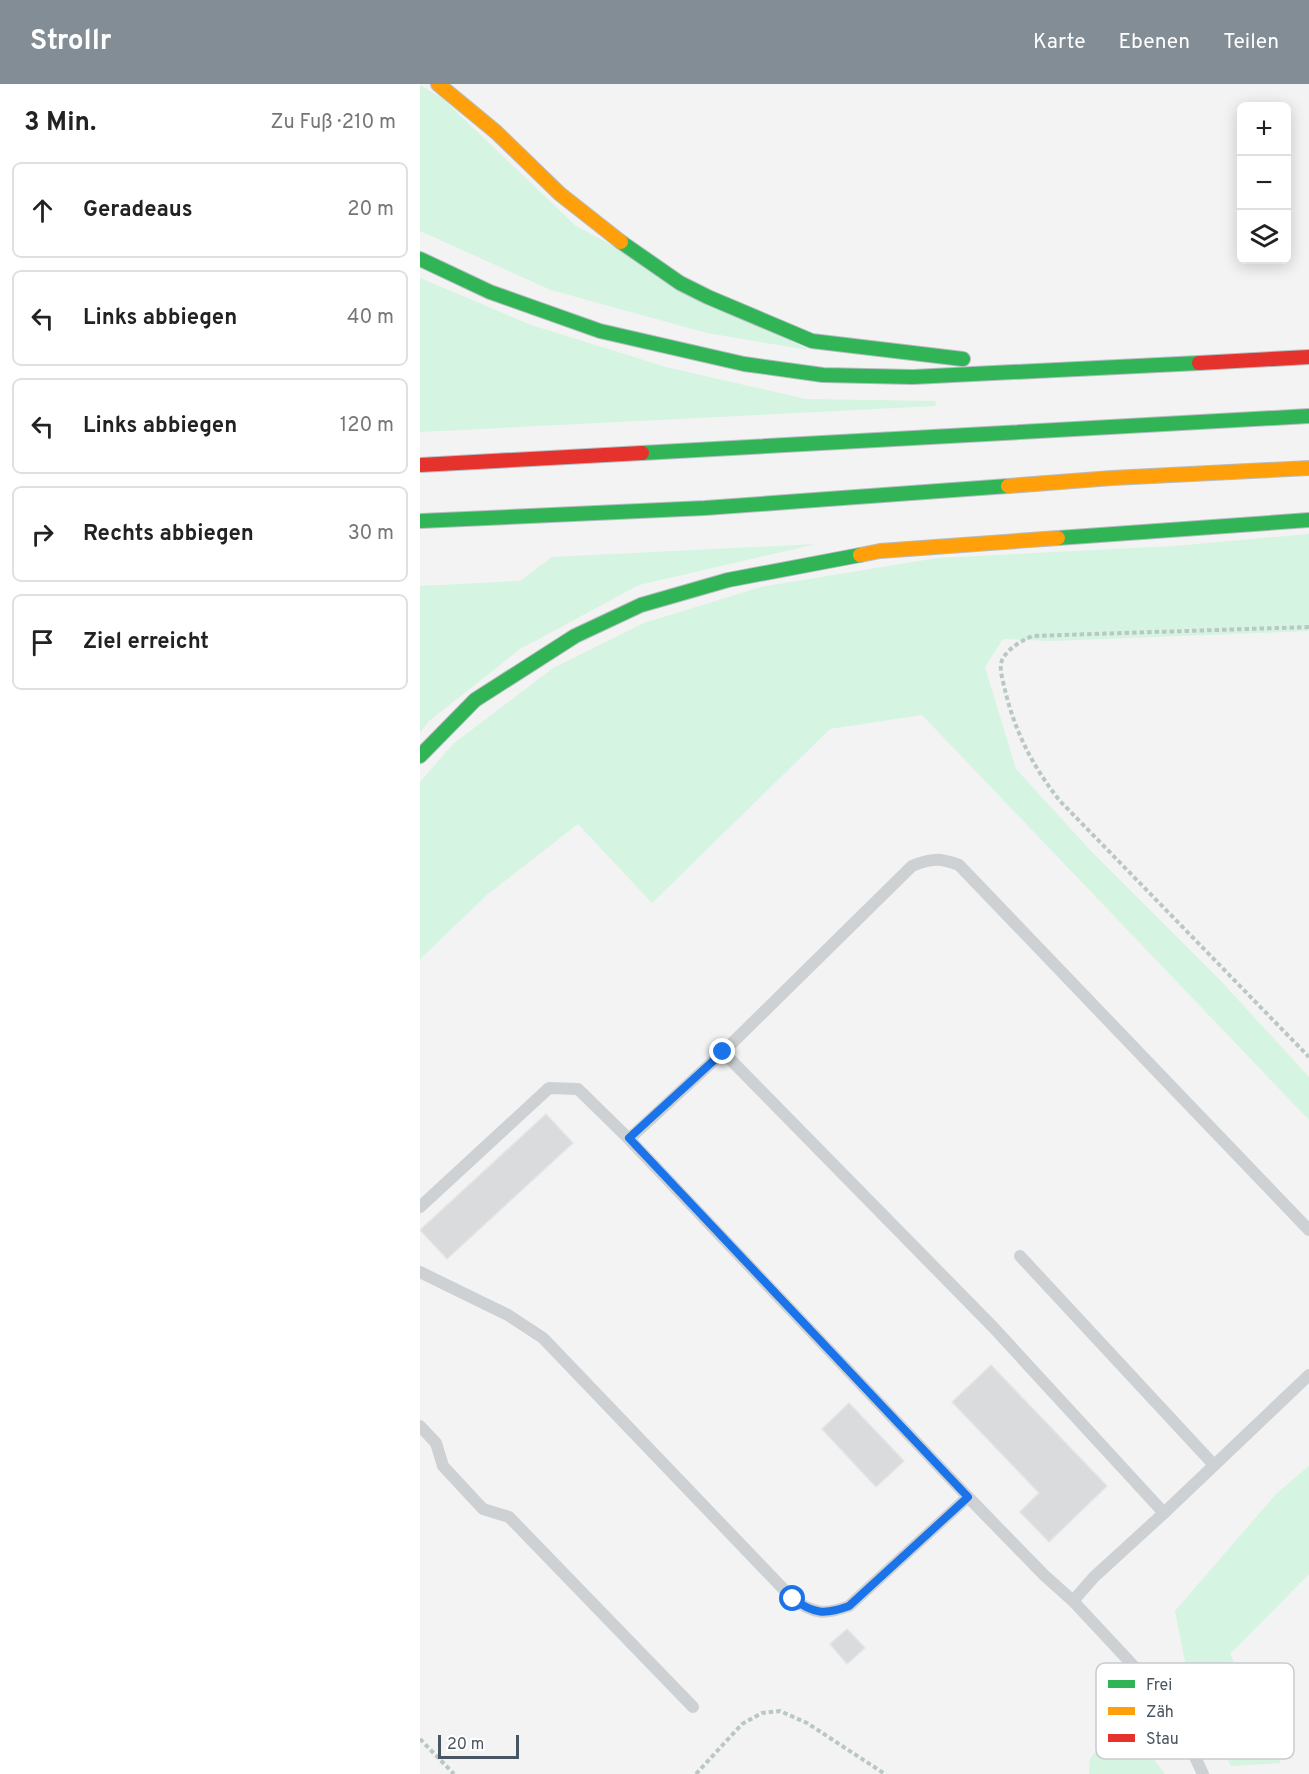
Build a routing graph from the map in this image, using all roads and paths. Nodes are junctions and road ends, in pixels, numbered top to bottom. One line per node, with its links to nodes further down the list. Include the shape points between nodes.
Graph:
1 (438, 84): 4 (highway, via 569,201 680,283 708,297 812,341)
2 (420, 259): 4 (highway, via 490,292 600,331 744,364 824,375 913,377)
3 (1309, 357): 4 (highway)
4 (1042, 369)
5 (1309, 416): 6 (highway)
6 (420, 465)
7 (1309, 468): 8 (highway)
8 (705, 508): 10 (highway); 11 (highway)
9 (1309, 520): 13 (highway, via 880,551 728,580 641,605 575,636 475,700)
10 (420, 521)
11 (650, 525)
12 (1309, 627): 15 (path, via 1032,636 1014,645 1002,660 1002,677 1010,711 1042,779)
13 (420, 756)
14 (723, 1052): 16 (lane); 18 (lane, via 912,866 928,859 945,860 959,865); 25 (lane, via 993,1328)
15 (1309, 1057)
16 (629, 1138): 17 (lane, via 578,1089 549,1088); 24 (lane)
17 (420, 1207)
18 (1309, 1230)
19 (1020, 1256): 23 (lane)
20 (420, 1272): 24 (lane, via 508,1315 543,1338 793,1599 809,1610 833,1612 849,1606)
21 (1309, 1375): 23 (lane)
22 (420, 1426): 28 (lane, via 436,1443 443,1466 483,1509 509,1518)
23 (1214, 1465): 25 (lane)
24 (968, 1497): 26 (lane)
25 (1164, 1514): 26 (lane)
26 (1073, 1601): 27 (lane)
27 (1131, 1663)
28 (693, 1707)
29 (420, 1739): 31 (path)
30 (1196, 1759): 34 (lane)
31 (454, 1774)
32 (696, 1774): 33 (path, via 742,1724 762,1713 780,1711 807,1723)
33 (885, 1774)
34 (1203, 1774)

